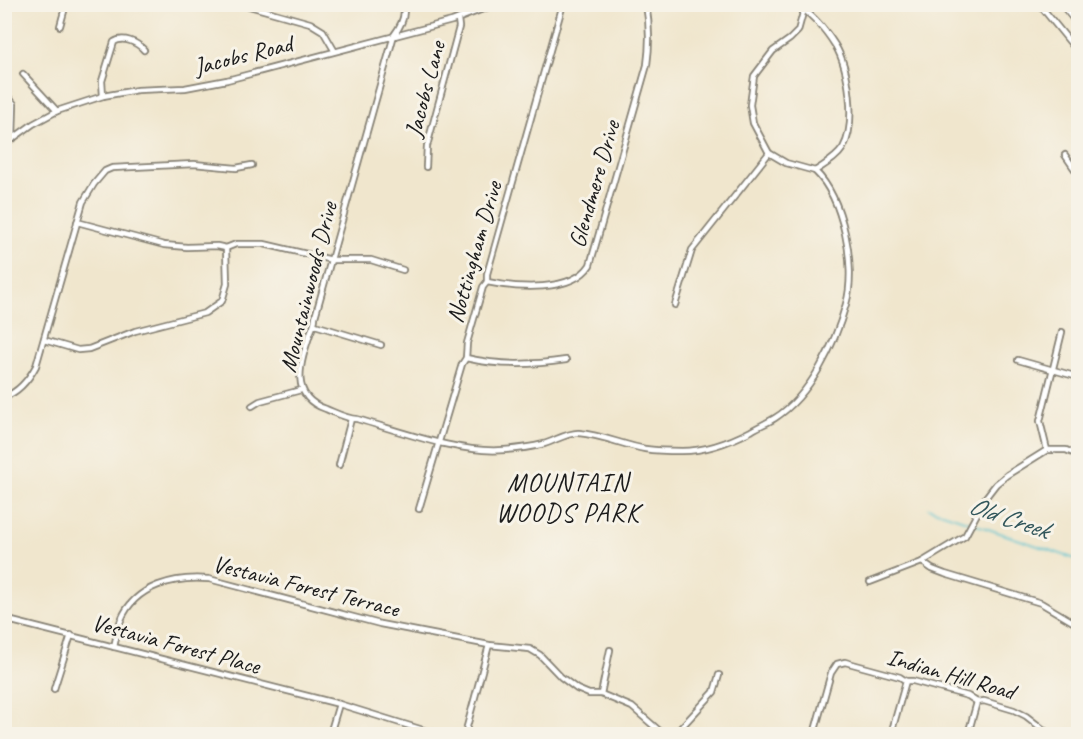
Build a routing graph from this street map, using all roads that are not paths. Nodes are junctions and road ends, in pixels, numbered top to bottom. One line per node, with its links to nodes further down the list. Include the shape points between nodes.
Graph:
1 (66, 4): 13 (street)
2 (242, 4): 16 (street, via 310,23 323,31)
3 (402, 4): 14 (street, Mountainwoods Drive, via 403,17)
4 (495, 4): 11 (street, Jacobs Road)
5 (563, 4): 34 (street, Nottingham Drive)
6 (646, 4): 34 (street, Glendmere Drive, via 650,25 647,65 590,265 576,279 556,284 509,286)
7 (798, 4): 10 (street)
8 (1039, 4): 17 (street)
9 (1062, 4): 12 (main road)
10 (804, 9): 24 (street, via 798,31 766,58 751,88 753,123); 28 (street, via 836,47 850,100 843,147 833,160)
11 (458, 19): 14 (street, Jacobs Road); 27 (street, Jacobs Lane, via 427,146)
12 (1078, 24)
13 (60, 26)
14 (394, 35): 16 (street, Jacobs Road); 32 (street, Mountainwoods Drive)
15 (144, 50): 20 (street, via 124,40 114,42 102,81)
16 (334, 51): 20 (street, Jacobs Road, via 199,86)
17 (1078, 52)
18 (23, 74): 21 (street)
19 (4, 92): 22 (street, via 14,104)
20 (103, 96): 21 (street, Jacobs Road)
21 (57, 111): 22 (street, Jacobs Road)
22 (13, 139): 23 (street, Jacobs Road)
23 (4, 146)
24 (770, 153): 28 (street, via 786,163); 35 (street, via 692,250)
25 (1065, 155): 29 (street)
26 (252, 165): 30 (street, via 112,168 94,184)
27 (426, 167)
28 (815, 171): 49 (street, Mountainwoods Drive, via 832,199 845,233 850,277 847,301 816,375 776,417 738,438 699,450 645,449 576,433 543,444 502,450)
29 (1078, 174)
30 (77, 222): 31 (street, via 164,245); 38 (street)
31 (226, 248): 32 (street, via 264,244); 38 (street, via 227,284 222,301 205,313 135,331 89,349 78,350)
32 (332, 260): 33 (street, via 371,260); 36 (street, Mountainwoods Drive)
33 (403, 270)
34 (487, 282): 40 (street, Nottingham Drive, via 467,343)
35 (675, 304)
36 (315, 325): 39 (street); 45 (street, Mountainwoods Drive, via 302,362)
37 (1062, 332): 43 (street)
38 (44, 340): 46 (street, via 31,375 17,391)
39 (381, 345)
40 (466, 358): 41 (street, via 505,365); 49 (street, Nottingham Drive)
41 (567, 360)
42 (1018, 360): 43 (street)
43 (1052, 370): 44 (street); 50 (street, via 1040,421)
44 (1078, 377)
45 (301, 390): 47 (street); 48 (street, Mountainwoods Drive, via 317,406)
46 (4, 397)
47 (252, 406)
48 (351, 419): 49 (street, Mountainwoods Drive); 52 (street)
49 (438, 441): 53 (street, Nottingham Drive)
50 (1047, 450): 51 (street, via 1066,450); 54 (street, via 996,484 965,536)
51 (1078, 455)
52 (339, 465)
53 (419, 509)
54 (922, 561): 55 (street); 57 (street, via 945,574 1041,603)
55 (870, 582)
56 (4, 619): 58 (street, Vestavia Forest Place)
57 (1078, 625)
58 (71, 635): 60 (street, Vestavia Forest Place); 64 (street)
59 (489, 645): 60 (street, Vestavia Forest Terrace, via 380,624 192,577 156,585 133,603 122,618); 65 (street, Vestavia Forest Terrace, via 530,649 577,690); 72 (street)
60 (114, 647): 67 (street, Vestavia Forest Place)
61 (610, 650): 65 (street)
62 (719, 675): 74 (street, via 714,692)
63 (906, 681): 66 (street, Indian Hill Road, via 968,696); 75 (street, Indian Hill Road, via 845,662 837,664); 76 (street)
64 (54, 689)
65 (601, 694): 73 (street, Vestavia Forest Terrace, via 632,707)
66 (977, 702): 77 (street); 78 (street, Indian Hill Road, via 1014,710)
67 (339, 704): 70 (street); 71 (street, Vestavia Forest Place)
68 (114, 732): 69 (street)
69 (120, 735)
70 (330, 735)
71 (436, 735)
72 (465, 735)
73 (663, 735)
74 (675, 735)
75 (814, 735)
76 (891, 735)
77 (968, 735)
78 (1046, 735)

